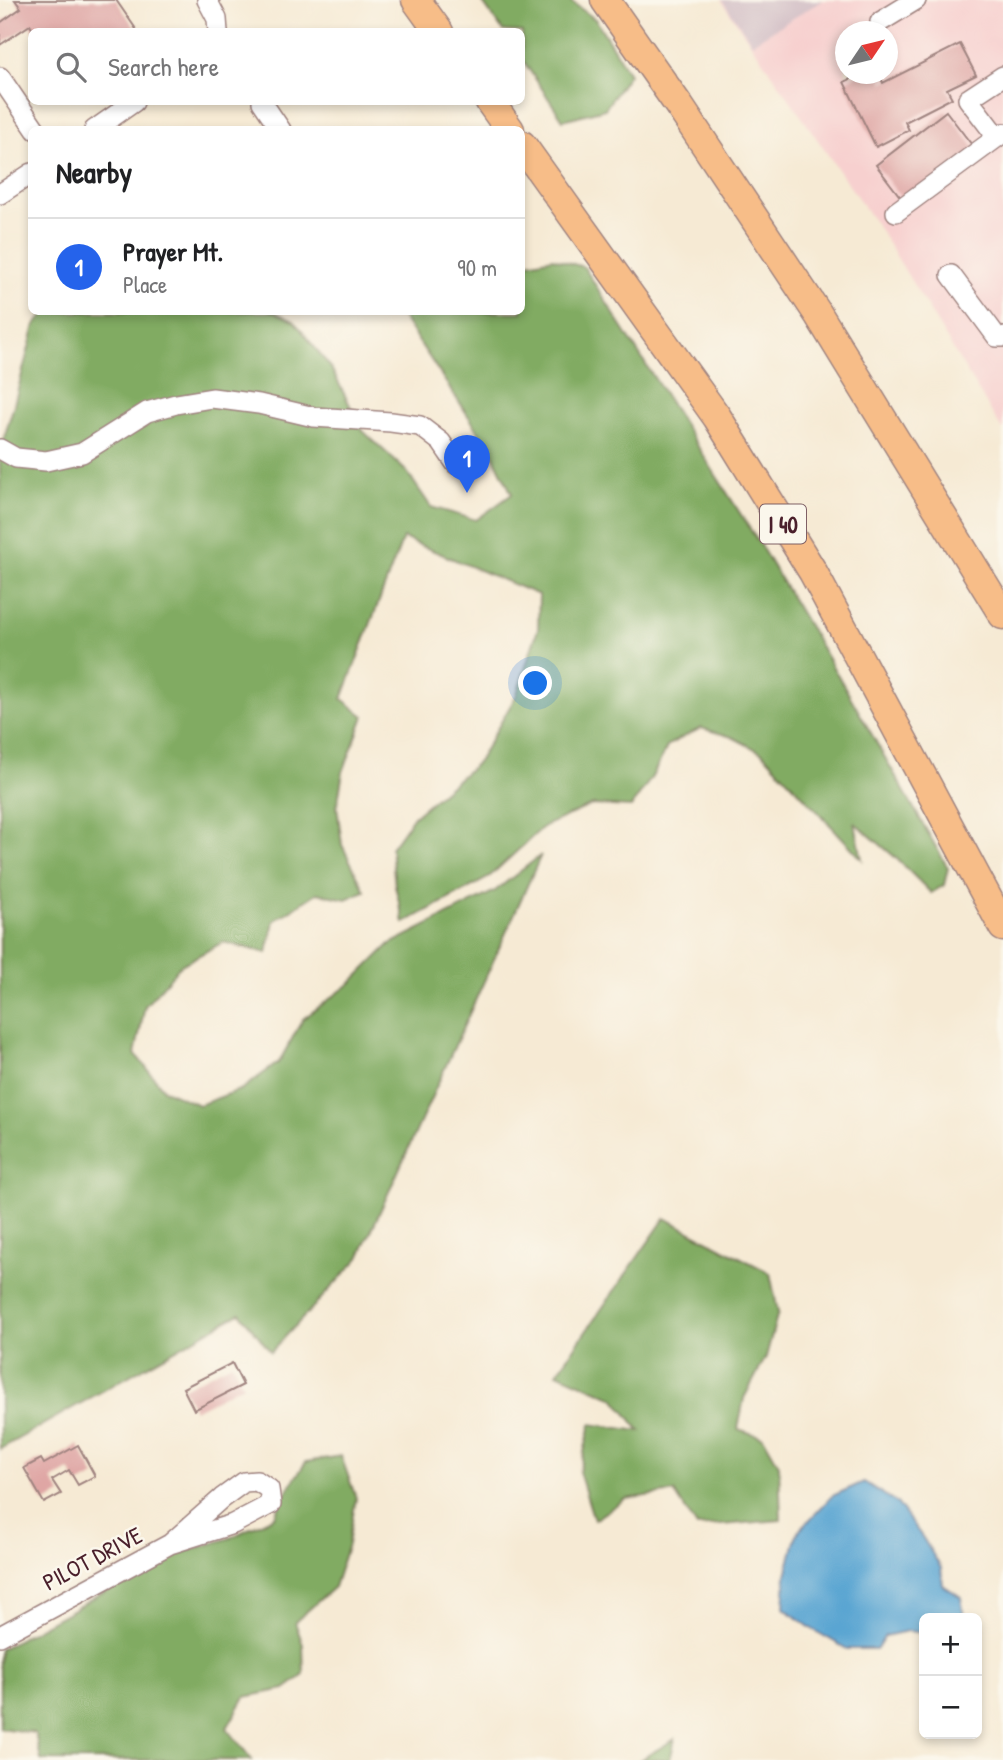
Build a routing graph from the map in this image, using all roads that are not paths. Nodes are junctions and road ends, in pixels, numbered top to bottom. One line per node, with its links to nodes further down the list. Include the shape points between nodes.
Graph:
1 (207, 0): 6 (street)
2 (416, 0): 7 (highway)
3 (605, 0): 26 (highway, via 818,314)
4 (916, 0): 5 (street)
5 (882, 21)
6 (218, 28)
7 (436, 28)
8 (1003, 76): 17 (street, via 968,99)
9 (0, 77): 13 (street)
10 (130, 105): 14 (street)
11 (264, 105): 15 (street)
12 (492, 105): 16 (highway)
13 (33, 126)
14 (100, 126)
15 (278, 126)
16 (507, 126)
17 (1000, 135): 21 (street)
18 (525, 149): 27 (highway, I 40, via 717,417 806,561)
19 (28, 176): 20 (street)
20 (0, 194)
21 (897, 212)
22 (951, 275): 23 (street, via 997,337)
23 (1003, 337)
24 (0, 449): 25 (street, via 16,458 46,461 82,453 147,412 212,398 313,417 419,426 441,442)
25 (456, 464)
26 (1003, 615)
27 (1003, 927)
28 (170, 1544): 28 (street, PILOT DRIVE, via 233,1524 271,1504 269,1489 257,1481 244,1482); 29 (street, PILOT DRIVE)
29 (0, 1636)

